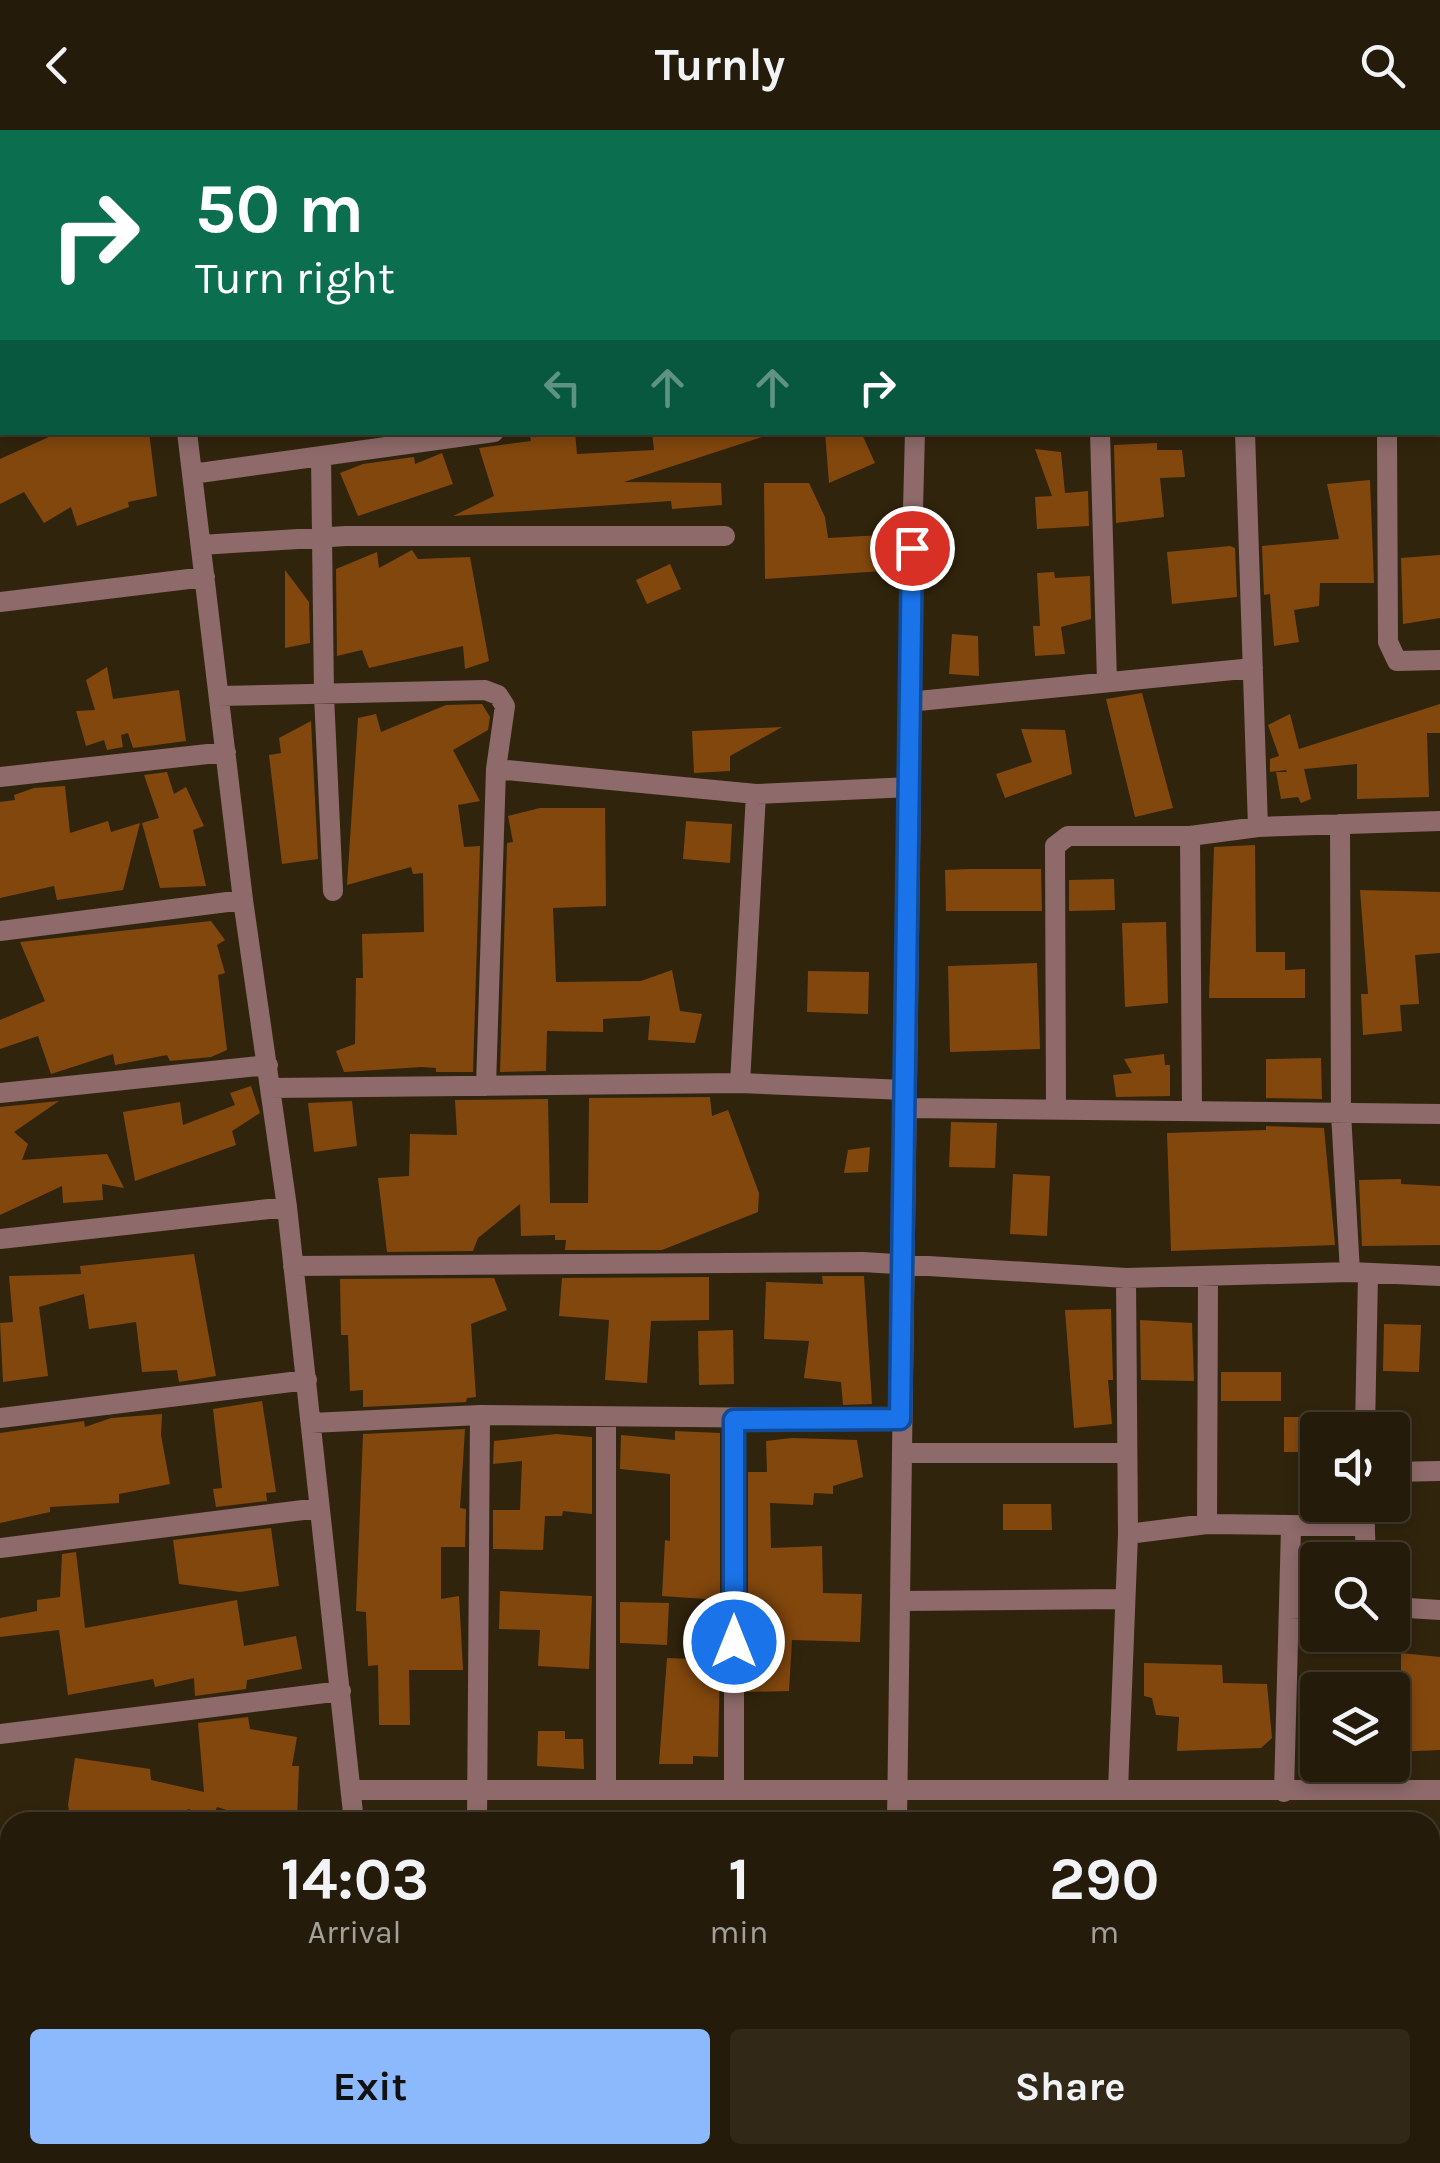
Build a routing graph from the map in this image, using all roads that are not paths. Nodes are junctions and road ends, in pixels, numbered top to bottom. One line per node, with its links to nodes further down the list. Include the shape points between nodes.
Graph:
1 (187, 435): 8 (street)
2 (472, 435): 7 (street)
3 (915, 435): 19 (street)
4 (1100, 435): 16 (street)
5 (1245, 435): 15 (street)
6 (1387, 435): 14 (street, via 1388,642 1397,660)
7 (321, 456): 8 (street); 10 (street)
8 (192, 474): 11 (street)
9 (724, 536): 10 (street)
10 (323, 538): 11 (street); 17 (street)
11 (201, 546): 12 (street)
12 (205, 577): 13 (street); 18 (street)
13 (0, 602)
14 (1440, 660)
15 (1253, 668): 16 (street); 27 (street)
16 (1107, 682): 19 (street)
17 (324, 694): 18 (street); 21 (street, via 498,695 505,706); 29 (street)
18 (220, 696): 20 (street)
19 (908, 702): 23 (street)
20 (226, 752): 22 (street); 30 (street)
21 (496, 770): 24 (street); 34 (street)
22 (0, 777)
23 (911, 787): 24 (street); 37 (street)
24 (756, 794): 33 (street)
25 (1440, 821): 26 (street)
26 (1340, 824): 27 (street); 40 (street)
27 (1258, 827): 28 (street)
28 (1190, 836): 38 (street, via 1080,834 1055,846); 39 (street)
29 (334, 891)
30 (243, 900): 31 (street); 32 (street)
31 (0, 931)
32 (268, 1065): 35 (street); 36 (street)
33 (740, 1083): 34 (street); 37 (street)
34 (486, 1086): 35 (street)
35 (271, 1088): 42 (street)
36 (0, 1093)
37 (906, 1099): 38 (street); 44 (street)
38 (1056, 1110): 39 (street)
39 (1192, 1111): 40 (street)
40 (1340, 1113): 41 (street); 46 (street)
41 (1440, 1114)
42 (287, 1207): 43 (street); 45 (street)
43 (0, 1239)
44 (904, 1265): 45 (street); 48 (street); 55 (street)
45 (293, 1266): 50 (street)
46 (1359, 1273): 47 (street); 49 (street); 51 (street)
47 (1440, 1276)
48 (1126, 1278): 49 (street); 59 (street)
49 (1208, 1279): 64 (street)
50 (307, 1380): 53 (street); 57 (street)
51 (1363, 1412)
52 (480, 1415): 54 (street); 57 (street); 80 (street)
53 (0, 1418)
54 (606, 1418): 56 (street); 76 (street)
55 (900, 1419): 56 (street); 58 (street)
56 (734, 1420): 77 (street)
57 (311, 1423): 62 (street)
58 (902, 1453): 59 (street); 69 (street)
59 (1126, 1454): 66 (street)
60 (1440, 1471): 61 (street)
61 (1410, 1472)
62 (319, 1508): 67 (street); 74 (street)
63 (1328, 1522): 65 (street)
64 (1206, 1524): 65 (street); 66 (street)
65 (1291, 1528): 71 (street)
66 (1128, 1534): 68 (street)
67 (0, 1548)
68 (1125, 1600): 69 (street); 81 (street)
69 (900, 1601): 78 (street)
70 (1410, 1608): 73 (street)
71 (1289, 1609): 72 (street); 83 (street)
72 (1300, 1609)
73 (1440, 1610)
74 (341, 1691): 75 (street); 79 (street)
75 (0, 1734)
76 (606, 1789): 77 (street); 80 (street)
77 (734, 1789): 78 (street)
78 (898, 1789): 81 (street); 86 (street)
79 (351, 1790): 80 (street); 84 (street)
80 (478, 1790): 85 (street)
81 (1118, 1790): 83 (street)
82 (1440, 1790): 83 (street)
83 (1284, 1792)
84 (353, 1812)
85 (477, 1812)
86 (897, 1812)

